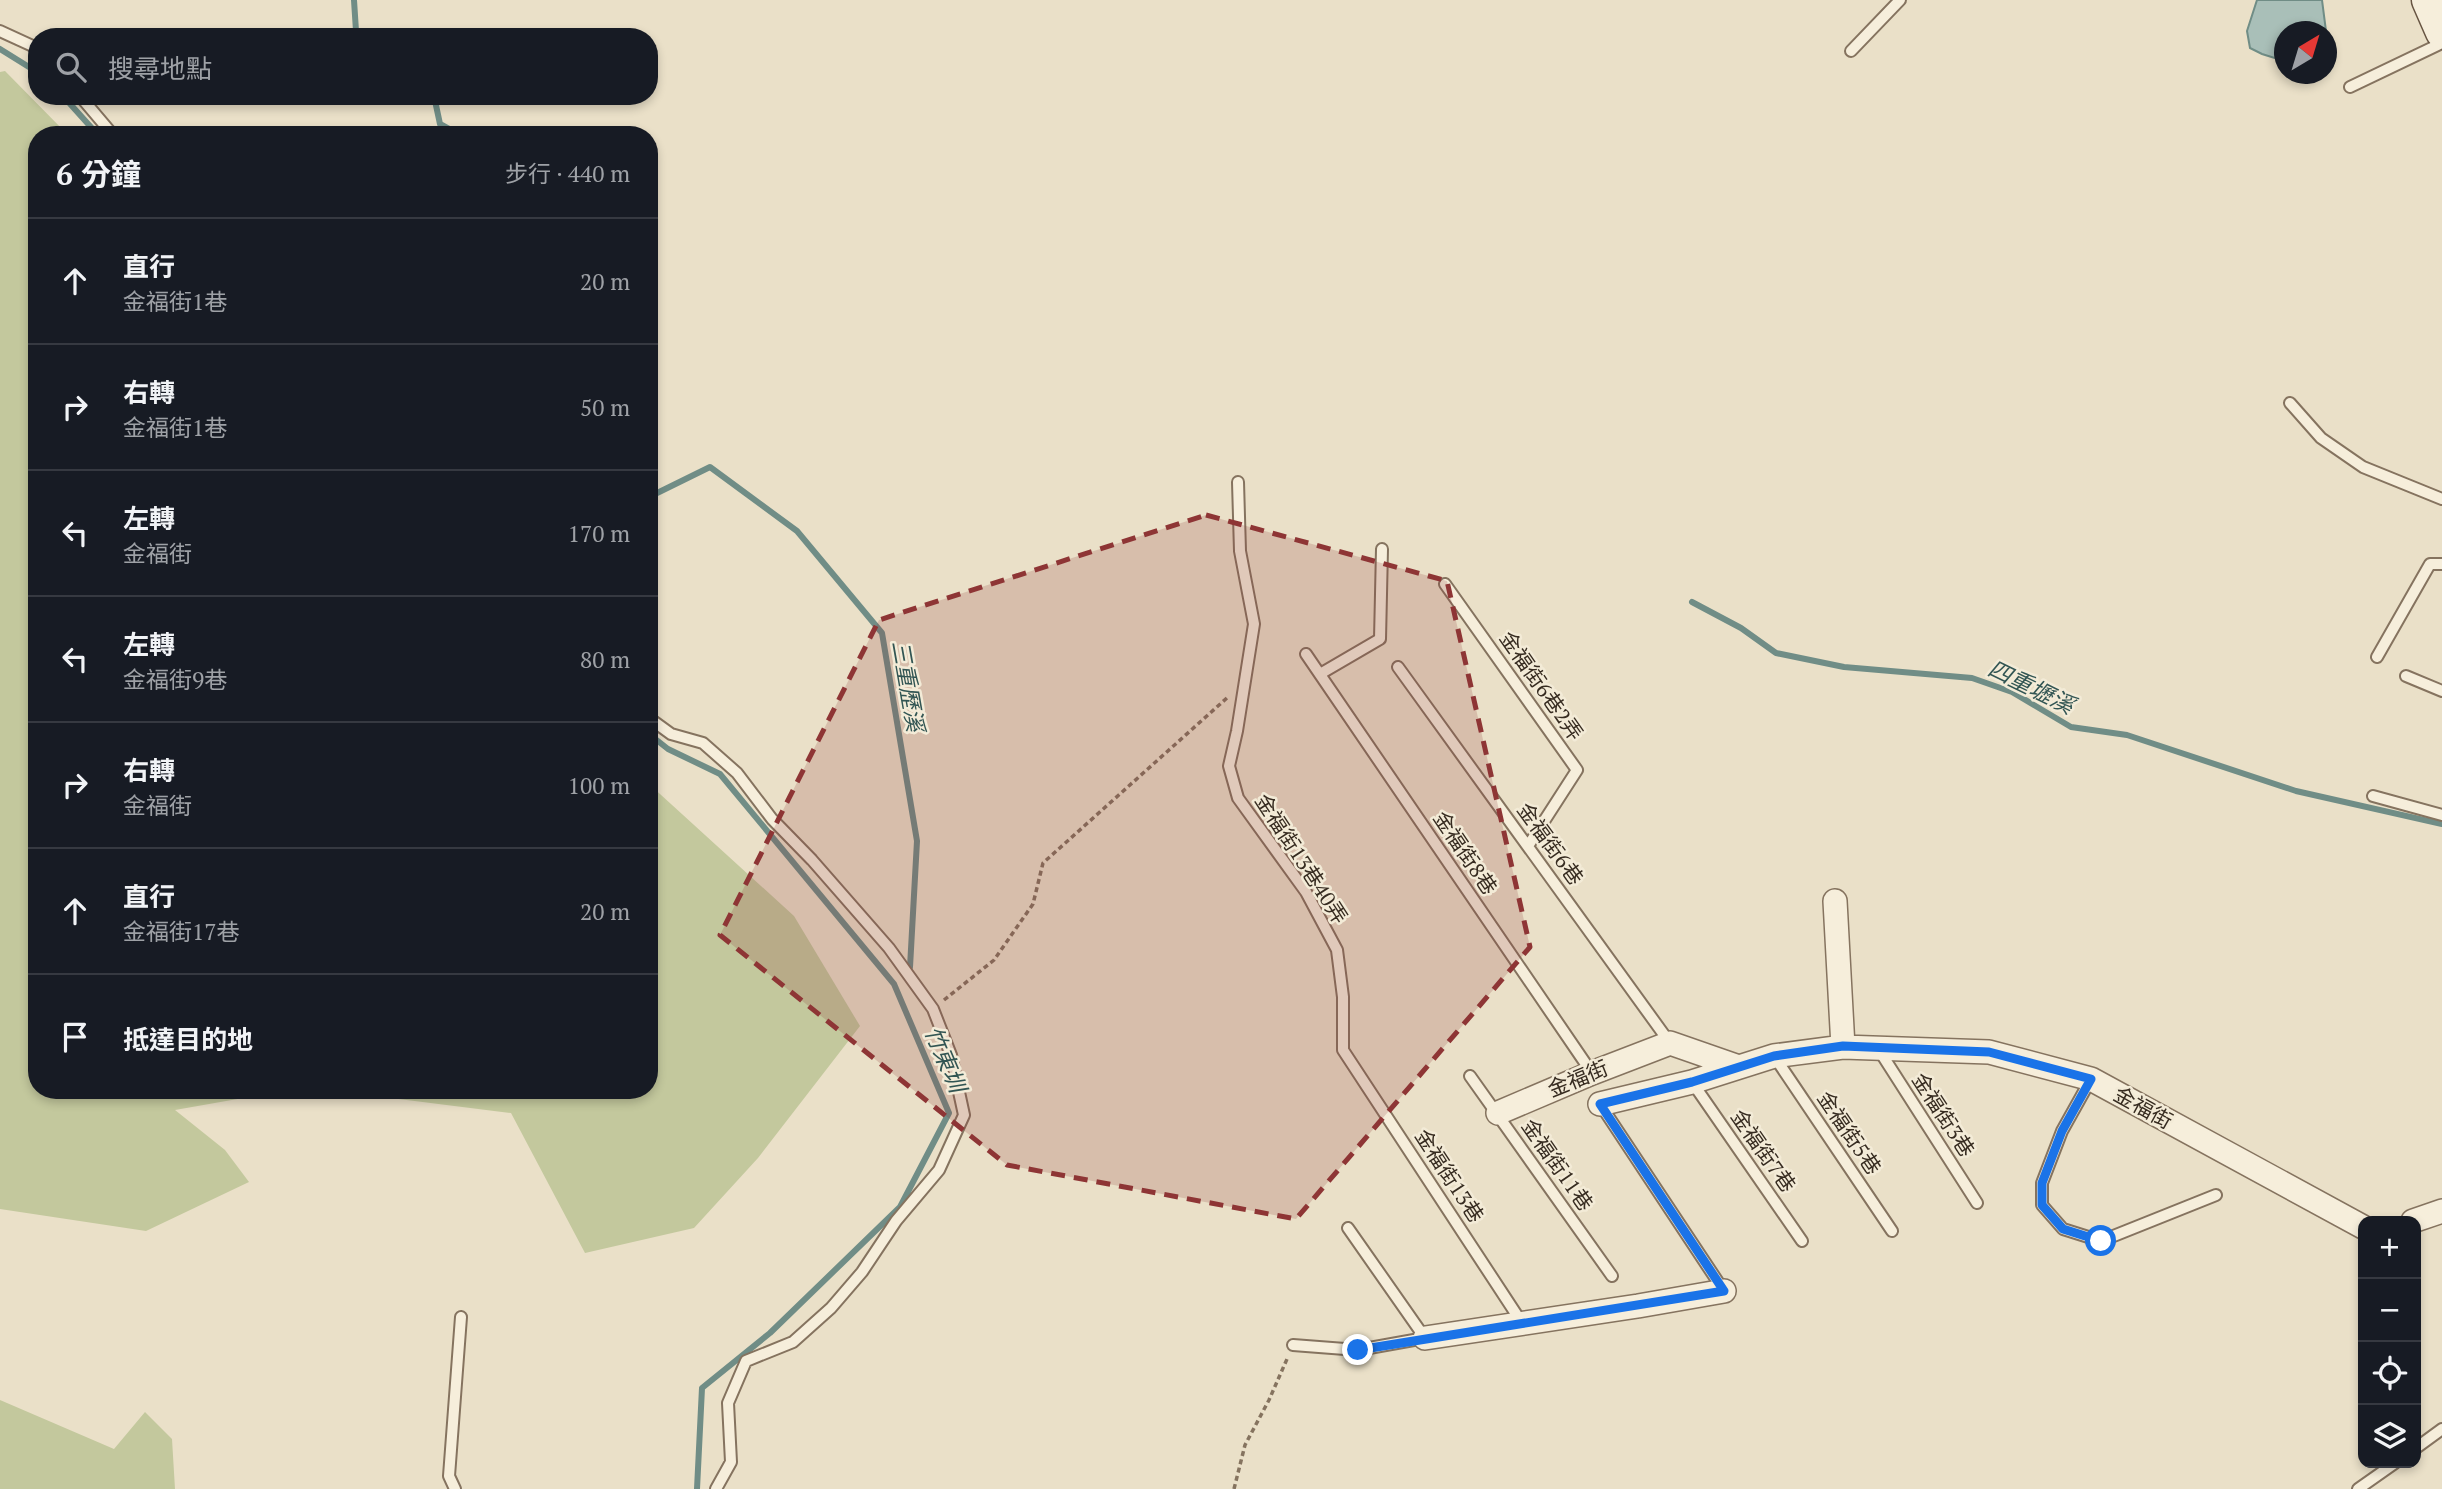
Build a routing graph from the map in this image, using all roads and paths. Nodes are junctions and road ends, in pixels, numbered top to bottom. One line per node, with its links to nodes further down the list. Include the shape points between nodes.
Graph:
1 (1900, 0): 7 (lane)
2 (2428, 0): 4 (main road)
3 (0, 31): 6 (lane)
4 (2442, 32)
5 (2442, 43): 8 (lane)
6 (28, 44)
7 (1851, 51)
8 (2350, 87)
9 (88, 105): 10 (lane)
10 (105, 126)
11 (2290, 403): 13 (lane, via 2321,438 2362,467)
12 (1238, 482): 22 (lane, 金福街13巷40弄, via 1240,551 1254,624)
13 (2442, 499)
14 (1382, 549): 20 (lane, via 1380,639)
15 (2442, 564): 18 (lane, via 2430,564)
16 (1445, 584): 27 (lane, 金福街6巷2弄, via 1577,770)
17 (1306, 654): 20 (lane, 金福街8巷)
18 (2377, 657)
19 (1398, 667): 27 (lane, 金福街6巷)
20 (1320, 674): 36 (lane, 金福街8巷)
21 (2406, 676): 23 (lane)
22 (1245, 681): 29 (path, via 1043,863 1033,904 994,960); 33 (lane, 金福街13巷40弄, via 1228,766 1238,798 1306,892 1337,950)
23 (2442, 691)
24 (658, 725): 29 (lane, via 670,734 703,743 737,773 772,819 889,948)
25 (2373, 796): 26 (lane)
26 (2442, 815)
27 (1528, 846): 30 (lane, 金福街6巷)
28 (1835, 901): 31 (street)
29 (933, 1009): 60 (lane, via 951,1055 964,1115 939,1170 831,1308 793,1342 746,1361 728,1403 731,1462)
30 (1670, 1043): 35 (street); 36 (street, 金福街)
31 (1843, 1046): 32 (street, 金福街); 34 (street, 金福街)
32 (1877, 1048): 38 (street, 金福街, via 1989,1052); 43 (lane, 金福街3巷)
33 (1343, 1049): 53 (lane, 金福街13巷)
34 (1774, 1056): 35 (street, 金福街); 48 (lane, 金福街5巷)
35 (1739, 1067): 39 (street, 金福街)
36 (1592, 1073): 41 (street, 金福街)
37 (1470, 1076): 41 (lane, 金福街11巷)
38 (2091, 1079): 42 (lane, via 2062,1131 2042,1183 2042,1205 2063,1229 2101,1241); 46 (street, 金福街)
39 (1692, 1082): 40 (street, 金福街); 49 (lane, 金福街7巷)
40 (1600, 1104): 51 (lane)
41 (1497, 1113): 50 (lane, 金福街11巷)
42 (2216, 1195)
43 (1977, 1203)
44 (2442, 1211): 45 (street)
45 (2421, 1218)
46 (2358, 1224)
47 (1348, 1227): 54 (lane)
48 (1892, 1231)
49 (1802, 1241)
50 (1612, 1276)
51 (1724, 1291): 53 (street)
52 (461, 1317): 59 (lane, via 449,1476)
53 (1522, 1323): 54 (street)
54 (1425, 1338): 55 (lane, via 1358,1350)
55 (1293, 1345): 61 (path, via 1245,1445)
56 (2442, 1429): 57 (lane)
57 (2421, 1444)
58 (2388, 1468): 62 (lane)
59 (455, 1489)
60 (716, 1489)
61 (1234, 1489)
62 (2358, 1489)

